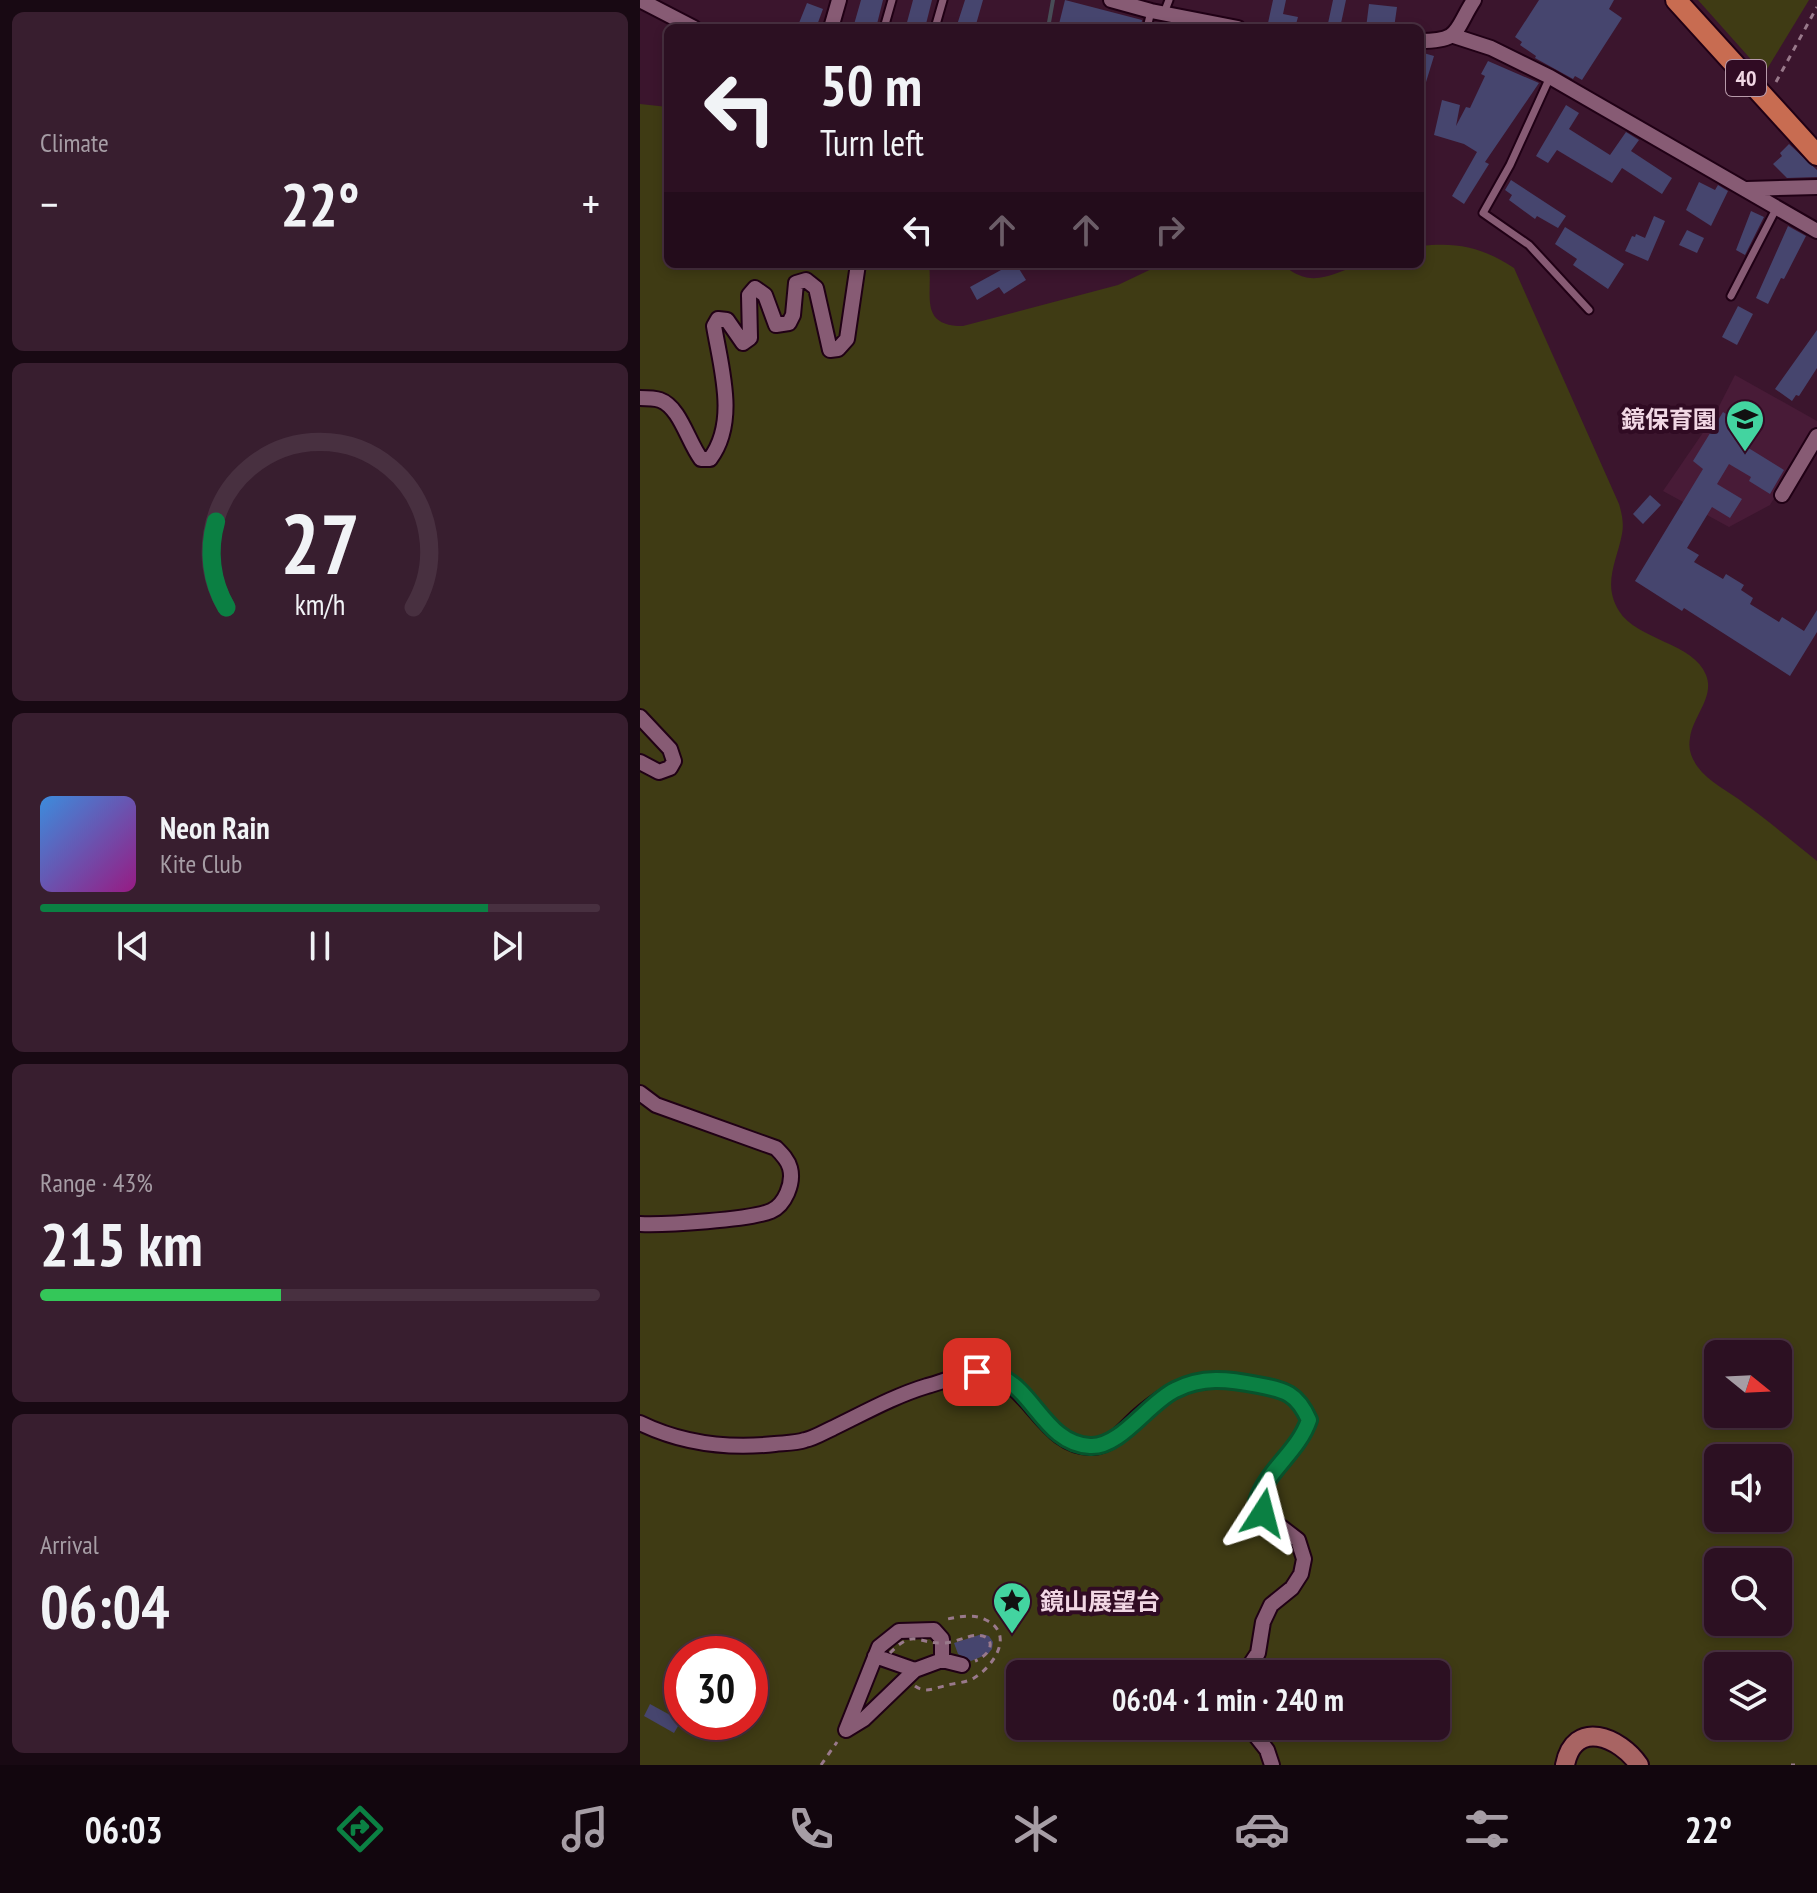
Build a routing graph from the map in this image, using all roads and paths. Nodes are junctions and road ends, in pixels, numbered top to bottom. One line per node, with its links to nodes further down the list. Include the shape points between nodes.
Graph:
1 (640, 0): 10 (street)
2 (839, 0): 11 (street)
3 (892, 0): 12 (lane)
4 (943, 0): 13 (lane)
5 (1111, 0): 9 (street)
6 (1676, 0): 18 (main road, 40)
7 (1468, 4): 15 (street)
8 (1817, 7): 18 (path)
9 (1161, 8): 14 (street)
10 (686, 24)
11 (832, 24)
12 (885, 24)
13 (936, 24)
14 (1223, 24)
15 (1454, 36): 16 (street); 17 (street)
16 (1424, 41)
17 (1550, 77): 21 (street); 26 (lane, via 1483,213 1529,245)
18 (1766, 99): 19 (main road, 40)
19 (1817, 155)
20 (1817, 187): 21 (street)
21 (1747, 189): 22 (street)
22 (1777, 207): 23 (street); 25 (lane)
23 (1817, 231)
24 (857, 268): 27 (street, via 847,339 838,349 830,350 816,288 806,280 796,283 789,323 776,325 765,295 755,288 749,295 750,338 743,343 727,320 718,319 714,326 725,432 710,459 701,459 693,449 672,408 659,399)
25 (1731, 296)
26 (1589, 310)
27 (640, 398)
28 (1817, 436): 29 (street)
29 (1782, 495)
30 (640, 717): 31 (street, via 670,749 674,761 659,772)
31 (640, 762)
32 (640, 1093): 33 (street, via 656,1105 776,1148 791,1171 789,1190 770,1211)
33 (640, 1224)
34 (640, 1423): 37 (street, via 699,1444 805,1441 913,1390 977,1372 1000,1377 1069,1441 1091,1447 1112,1441 1173,1391 1197,1382 1225,1378 1284,1390 1301,1403 1309,1420 1303,1437 1263,1484 1257,1501 1263,1513 1298,1540 1304,1559 1292,1588 1271,1605)
35 (882, 1655): 36 (street, via 879,1647 899,1631 934,1630 942,1639); 38 (path, bridge, via 910,1639 945,1643 977,1634 988,1638 991,1649 985,1657); 39 (street); 40 (street)
36 (942, 1660): 38 (street); 39 (street)
37 (1253, 1660)
38 (969, 1663)
39 (915, 1670): 40 (street)
40 (846, 1730): 42 (path)
41 (1259, 1740): 43 (street)
42 (821, 1765)
43 (1272, 1765)
44 (1565, 1765): 45 (main road, via 1570,1750 1590,1737 1605,1737 1620,1743)
45 (1639, 1765)

